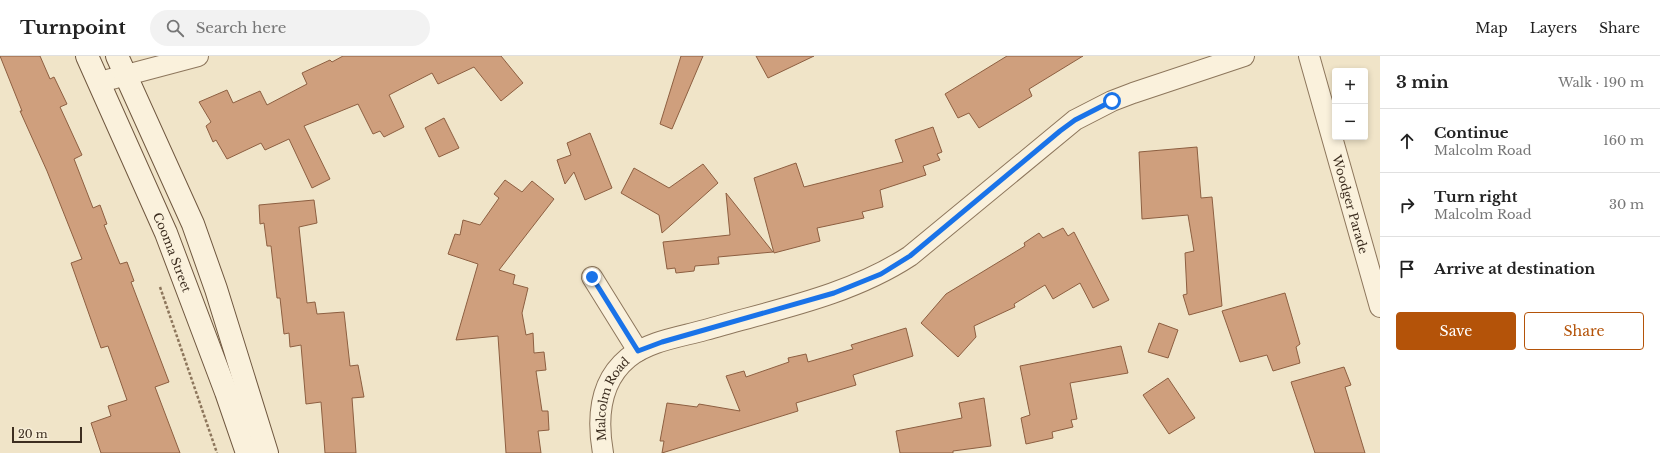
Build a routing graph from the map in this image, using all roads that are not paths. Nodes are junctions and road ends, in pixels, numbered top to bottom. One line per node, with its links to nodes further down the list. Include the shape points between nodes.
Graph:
1 (87, 56): 6 (main road, Cooma Street)
2 (198, 56): 5 (street)
3 (1244, 56): 9 (street, Malcolm Road, via 1126,95 1075,120 910,256 881,274 834,293)
4 (1309, 56): 8 (street, Woodger Parade)
5 (122, 66): 6 (street); 11 (main road, via 193,224 216,289)
6 (100, 82): 10 (main road, Cooma Street, via 166,233 226,392)
7 (592, 277): 9 (street, Malcolm Road)
8 (1380, 307)
9 (638, 351): 12 (street, Malcolm Road, via 621,366 604,395 599,416)
10 (246, 453)
11 (266, 453)
12 (603, 453)

